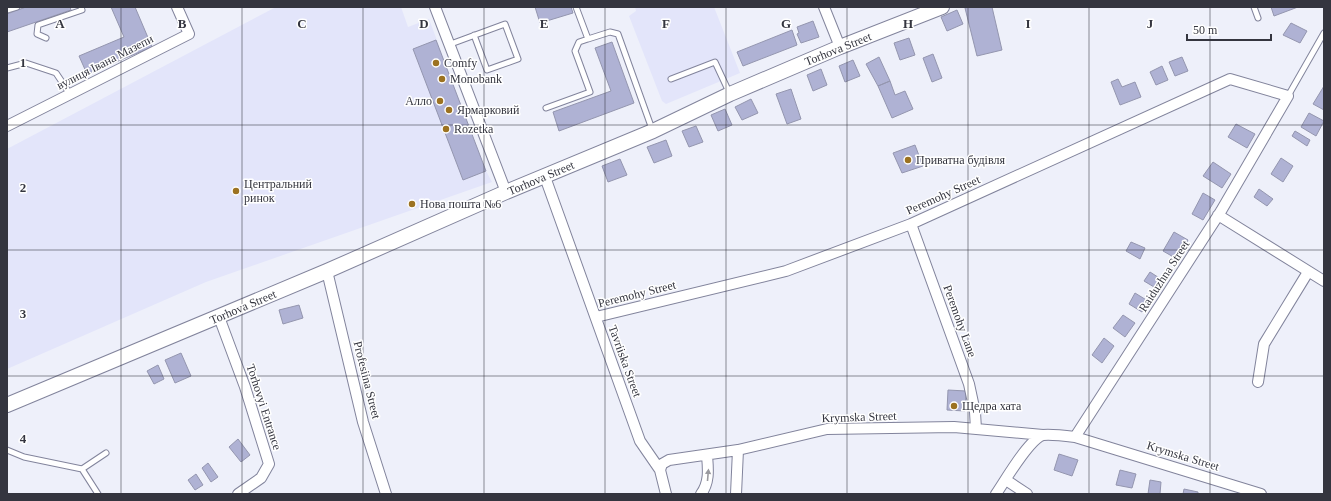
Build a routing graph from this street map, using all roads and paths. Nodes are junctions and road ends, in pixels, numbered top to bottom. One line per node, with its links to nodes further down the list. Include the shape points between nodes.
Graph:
1 (17, 7): 9 (lane)
2 (81, 7): 13 (lane, via 82,10 38,25 37,34)
3 (177, 7): 19 (street, вулиця Івана Мазепи, via 189,34)
4 (435, 7): 15 (street)
5 (576, 7): 14 (lane)
6 (824, 7): 16 (street)
7 (942, 7): 16 (street, Torhova Street)
8 (1254, 7): 10 (lane)
9 (7, 10)
10 (1258, 18)
11 (1324, 33): 21 (lane, Raiduzhna Street)
12 (474, 35): 12 (lane, via 506,24 518,59 487,70); 15 (lane)
13 (46, 38)
14 (588, 39): 22 (lane, via 579,42 575,51 590,92); 24 (lane, via 610,32 618,34)
15 (448, 45): 26 (street)
16 (840, 47): 20 (street, Torhova Street)
17 (7, 68): 19 (lane, via 26,63 56,73)
18 (671, 79): 20 (lane, via 715,62)
19 (70, 94): 23 (street, вулиця Івана Мазепи)
20 (730, 94): 24 (street, Torhova Street)
21 (1288, 96): 27 (street, Raiduzhna Street); 28 (street, Peremohy Street, via 1230,79)
22 (546, 108)
23 (7, 126)
24 (653, 130): 25 (street, Torhova Street)
25 (545, 177): 26 (street, Torhova Street); 33 (street, Tavriiska Street)
26 (506, 192): 29 (street, Torhova Street)
27 (1218, 215): 30 (street); 38 (street, Raiduzhna Street)
28 (911, 224): 33 (street, Peremohy Street, via 786,271); 36 (street, Peremohy Lane, via 969,384)
29 (327, 271): 32 (street, Torhova Street); 50 (street, Profesiina Street, via 363,422)
30 (1308, 272): 31 (street); 34 (street, via 1264,344)
31 (1324, 281)
32 (219, 317): 35 (street, Torhova Street); 49 (street, Torhovyi Entrance, via 245,387 269,464 260,478)
33 (596, 318): 39 (street, Tavriiska Street)
34 (1258, 382)
35 (7, 405)
36 (976, 430): 37 (street, Krymska Street); 41 (street, Krymska Street, via 954,427 827,429)
37 (1043, 435): 38 (street); 47 (street, via 1027,449)
38 (1075, 437): 56 (street, Krymska Street)
39 (640, 441): 44 (street, via 656,453); 46 (street, Tavriiska Street)
40 (7, 450): 45 (lane, via 24,457)
41 (738, 450): 43 (street, Krymska Street); 53 (street)
42 (106, 453): 45 (lane)
43 (707, 455): 44 (street, Krymska Street); 52 (street, one-way to 43, via 707,481)
44 (675, 458): 46 (street, via 662,464)
45 (82, 470): 48 (lane)
46 (660, 470): 51 (street)
47 (1006, 480): 54 (street); 55 (street)
48 (98, 494)
49 (238, 494)
50 (386, 494)
51 (666, 494)
52 (701, 494)
53 (736, 494)
54 (996, 494)
55 (1027, 494)
56 (1261, 494)

